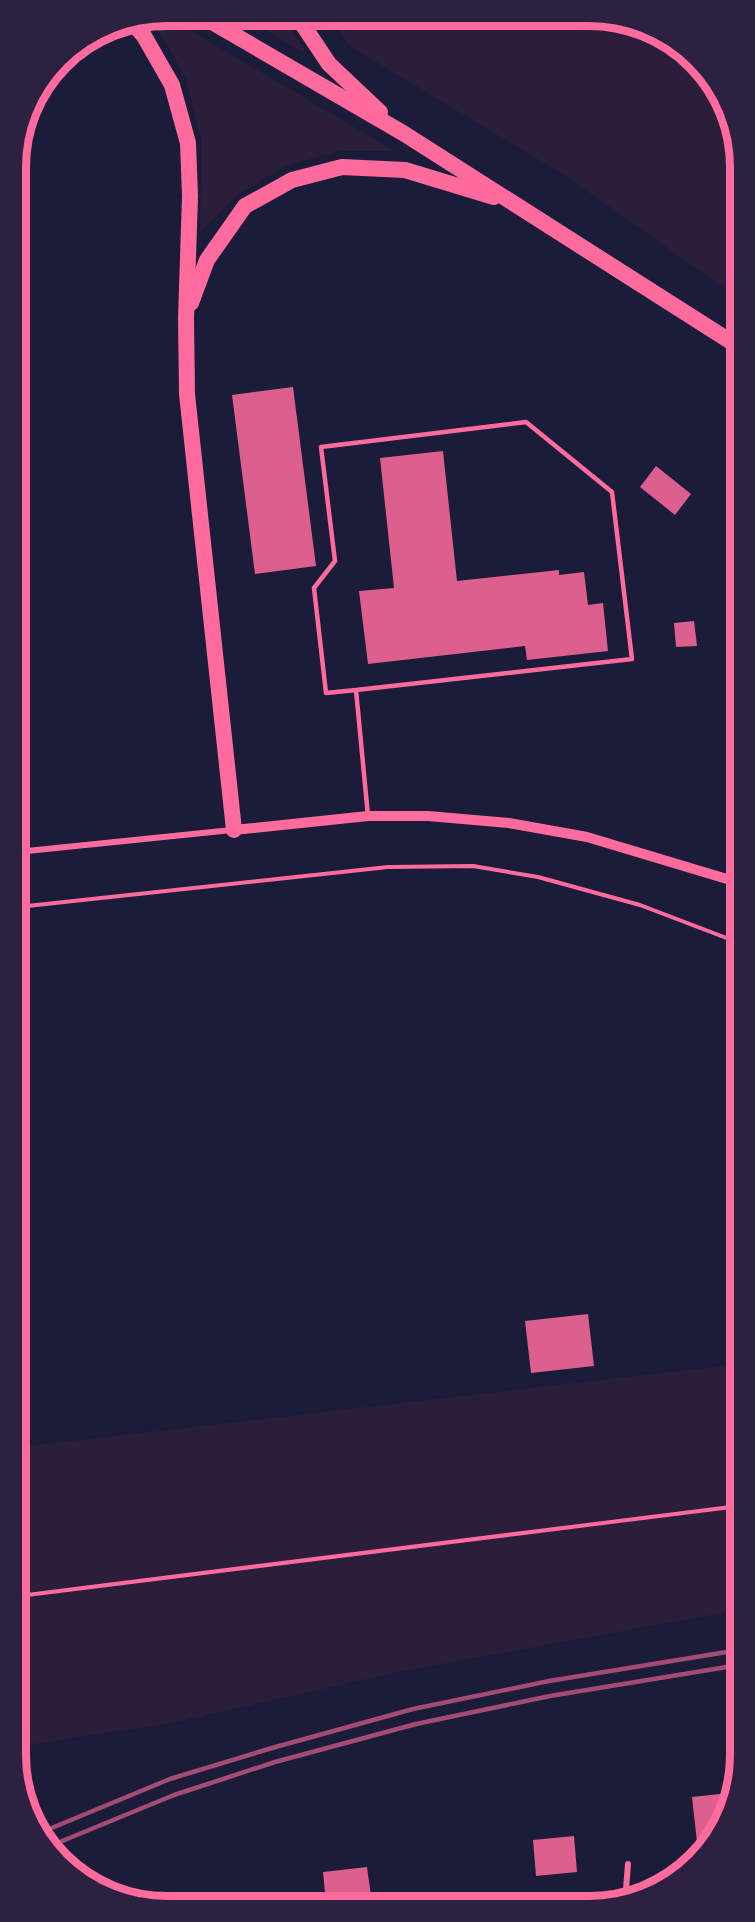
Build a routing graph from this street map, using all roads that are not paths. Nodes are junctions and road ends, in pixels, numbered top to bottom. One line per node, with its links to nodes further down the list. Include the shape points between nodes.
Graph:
1 (219, 26): 4 (highway)
2 (304, 26): 4 (highway, via 329,64)
3 (137, 28): 6 (highway, via 172,85 188,143)
4 (403, 134): 5 (highway)
5 (516, 204): 6 (highway, via 405,170 342,167 292,180 245,206 207,260); 7 (highway)
6 (186, 318): 10 (highway, via 187,394)
7 (730, 341)
8 (356, 690): 8 (lane, via 632,659 612,492 526,422 321,447 335,561 314,588 326,693); 9 (lane)
9 (368, 816): 10 (street); 12 (street, via 428,816 520,825 587,837)
10 (234, 830): 11 (street)
11 (26, 851)
12 (730, 880)
13 (628, 1864): 14 (street)
14 (626, 1892)

